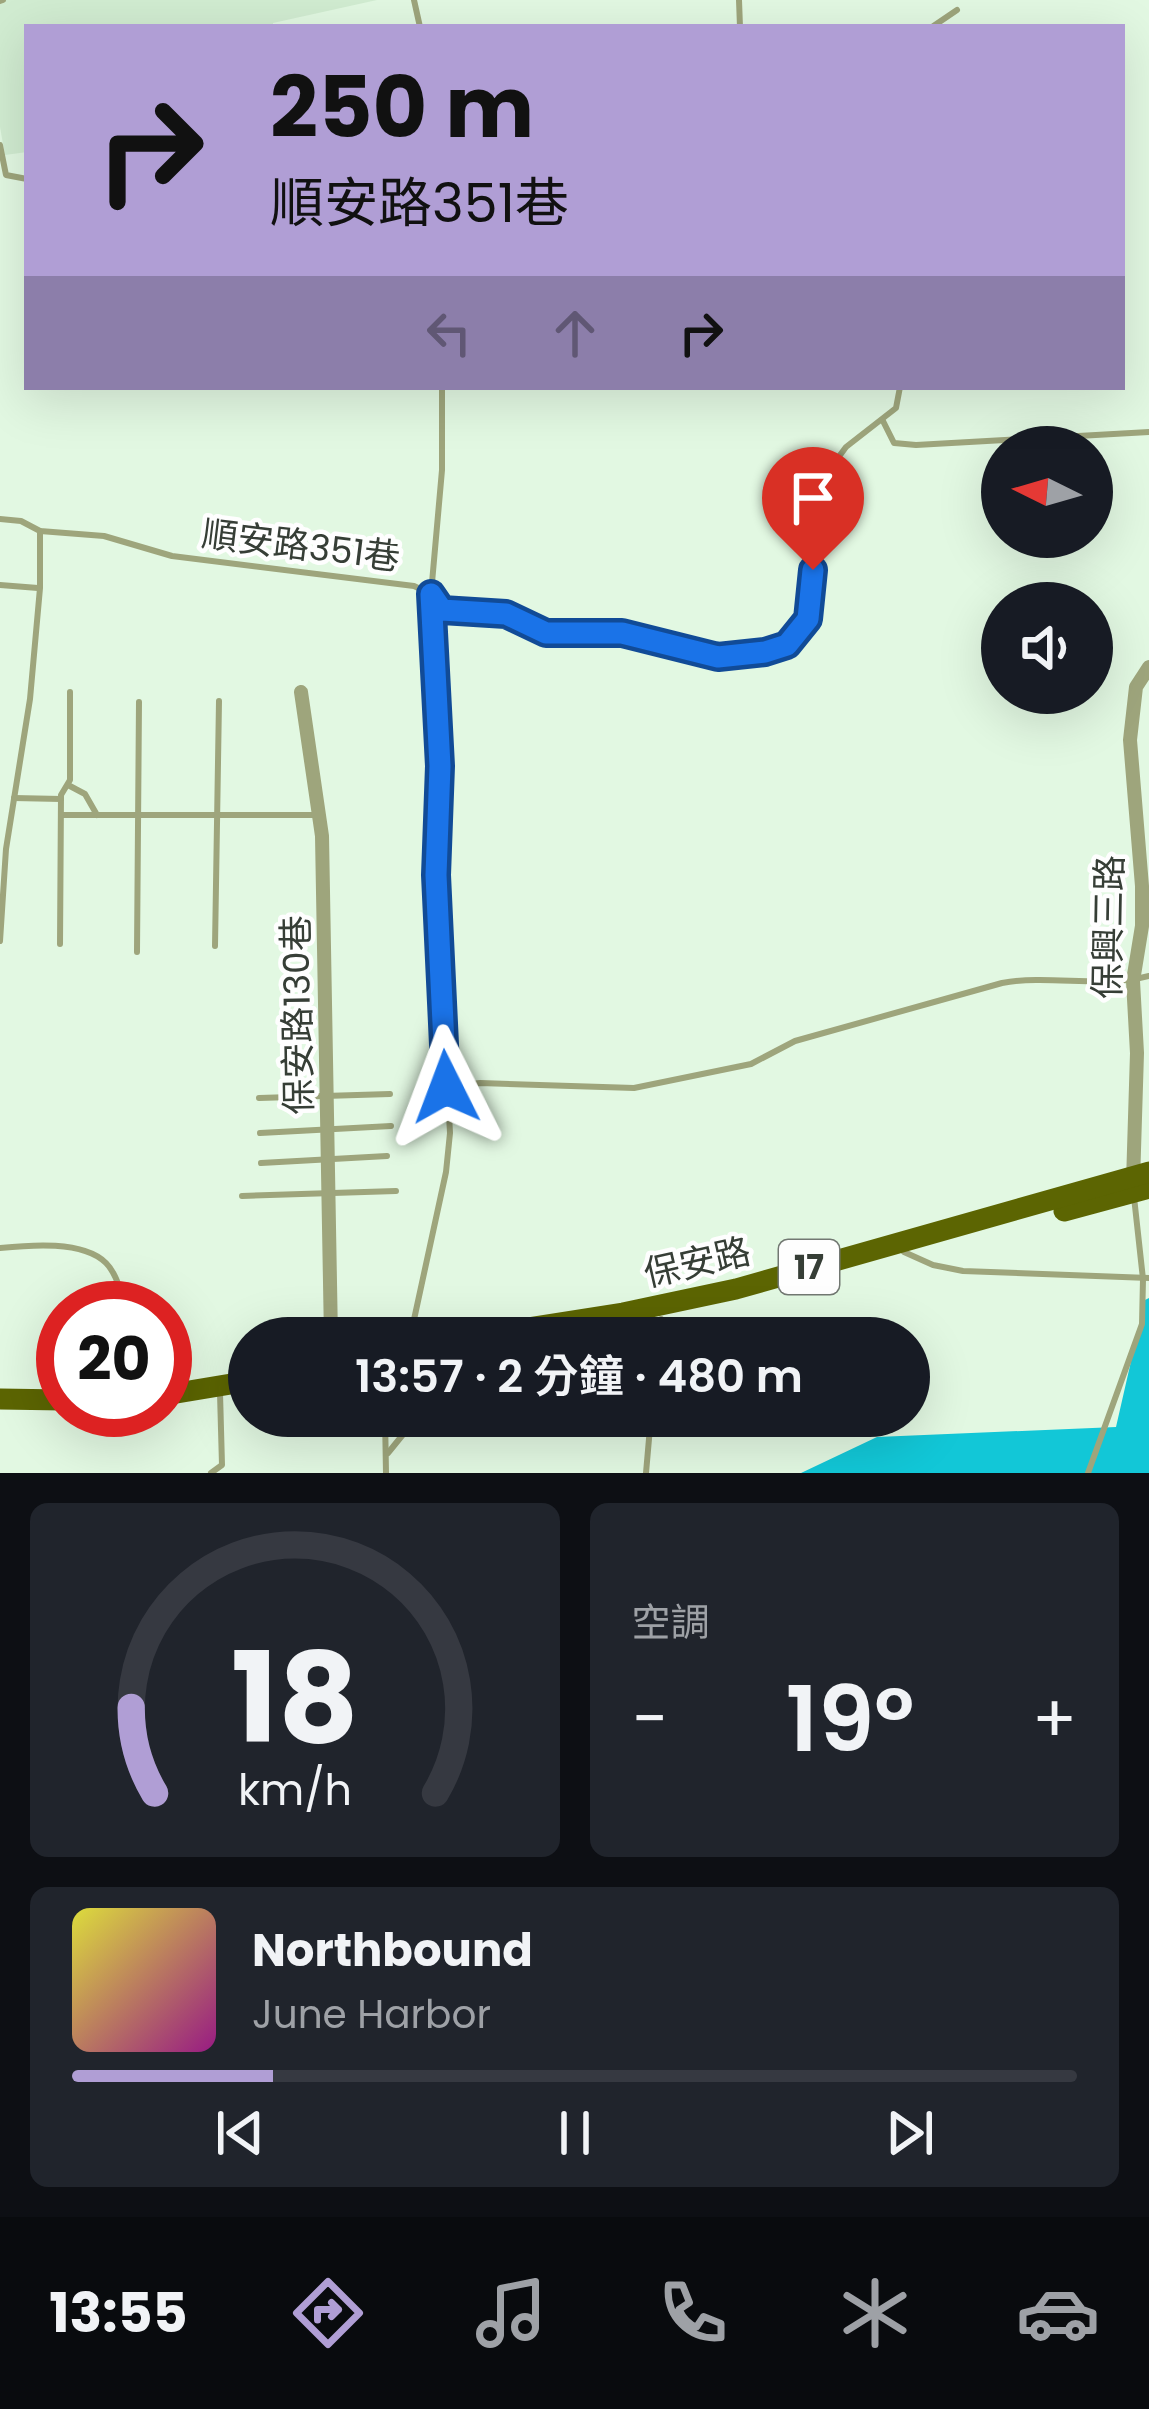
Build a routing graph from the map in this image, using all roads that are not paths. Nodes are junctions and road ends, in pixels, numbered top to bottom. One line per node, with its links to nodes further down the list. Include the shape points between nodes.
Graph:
1 (957, 10): 2 (lane)
2 (936, 24)
3 (0, 145): 4 (lane, via 6,176)
4 (24, 179)
5 (442, 390): 13 (lane)
6 (899, 390): 7 (lane, 順安路351巷)
7 (883, 421): 8 (lane, via 902,444); 13 (lane, 順安路351巷, via 832,466 816,507 808,619 778,649 718,657 622,633 546,633 506,614 442,610)
8 (1149, 432)
9 (0, 519): 10 (lane, 順安路351巷)
10 (40, 531): 12 (lane); 13 (lane, 順安路351巷)
11 (0, 585): 12 (lane)
12 (40, 588): 20 (lane)
13 (431, 594): 32 (lane)
14 (1149, 667): 31 (street, 保興三路, via 1136,687 1131,722)
15 (70, 692): 19 (lane)
16 (301, 692): 22 (street, 保安路130巷)
17 (219, 701): 26 (lane)
18 (139, 702): 25 (lane)
19 (68, 784): 21 (lane); 24 (lane, via 86,794)
20 (14, 798): 21 (lane); 27 (lane)
21 (61, 799): 23 (lane)
22 (320, 814): 26 (lane); 35 (street, 保安路130巷)
23 (62, 815): 24 (lane); 28 (lane)
24 (97, 815): 25 (lane)
25 (138, 815): 26 (lane); 30 (lane)
26 (217, 815): 29 (lane)
27 (0, 941)
28 (60, 944)
29 (215, 946)
30 (137, 952)
31 (1141, 979): 32 (lane, via 1003,983 795,1041 751,1064 634,1088); 42 (street, 保興三路)
32 (446, 1087): 51 (lane, via 446,1172)
33 (390, 1094): 35 (lane)
34 (259, 1098): 35 (lane)
35 (330, 1098): 37 (street, 保安路130巷)
36 (391, 1126): 37 (lane)
37 (329, 1130): 38 (lane); 40 (street, 保安路130巷)
38 (260, 1133)
39 (387, 1156): 40 (lane)
40 (328, 1162): 41 (lane); 45 (street, 保安路130巷)
41 (261, 1163)
42 (1141, 1183): 47 (main road, 保安路 / 17); 48 (lane); 52 (main road, 保安路 / 17, via 736,1289)
43 (396, 1192): 45 (lane)
44 (242, 1196): 45 (lane)
45 (329, 1196): 50 (street, 保安路130巷)
46 (0, 1248): 49 (lane, via 95,1256)
47 (904, 1252): 48 (lane, via 963,1271); 53 (main road, 保安路 / 17)
48 (1146, 1278): 70 (lane, via 1140,1332)
49 (116, 1281)
50 (332, 1317)
51 (415, 1317)
52 (592, 1317)
53 (698, 1317)
54 (228, 1372): 55 (main road)
55 (192, 1378)
56 (192, 1384): 59 (main road)
57 (228, 1385): 59 (main road)
58 (0, 1386): 60 (main road)
59 (220, 1386): 67 (lane, via 222,1465)
60 (36, 1387)
61 (0, 1399): 62 (main road)
62 (36, 1400)
63 (387, 1437): 66 (lane)
64 (401, 1437): 66 (lane)
65 (649, 1437): 69 (lane)
66 (388, 1453): 68 (lane)
67 (211, 1473)
68 (386, 1473)
69 (646, 1473)
70 (1088, 1473)

